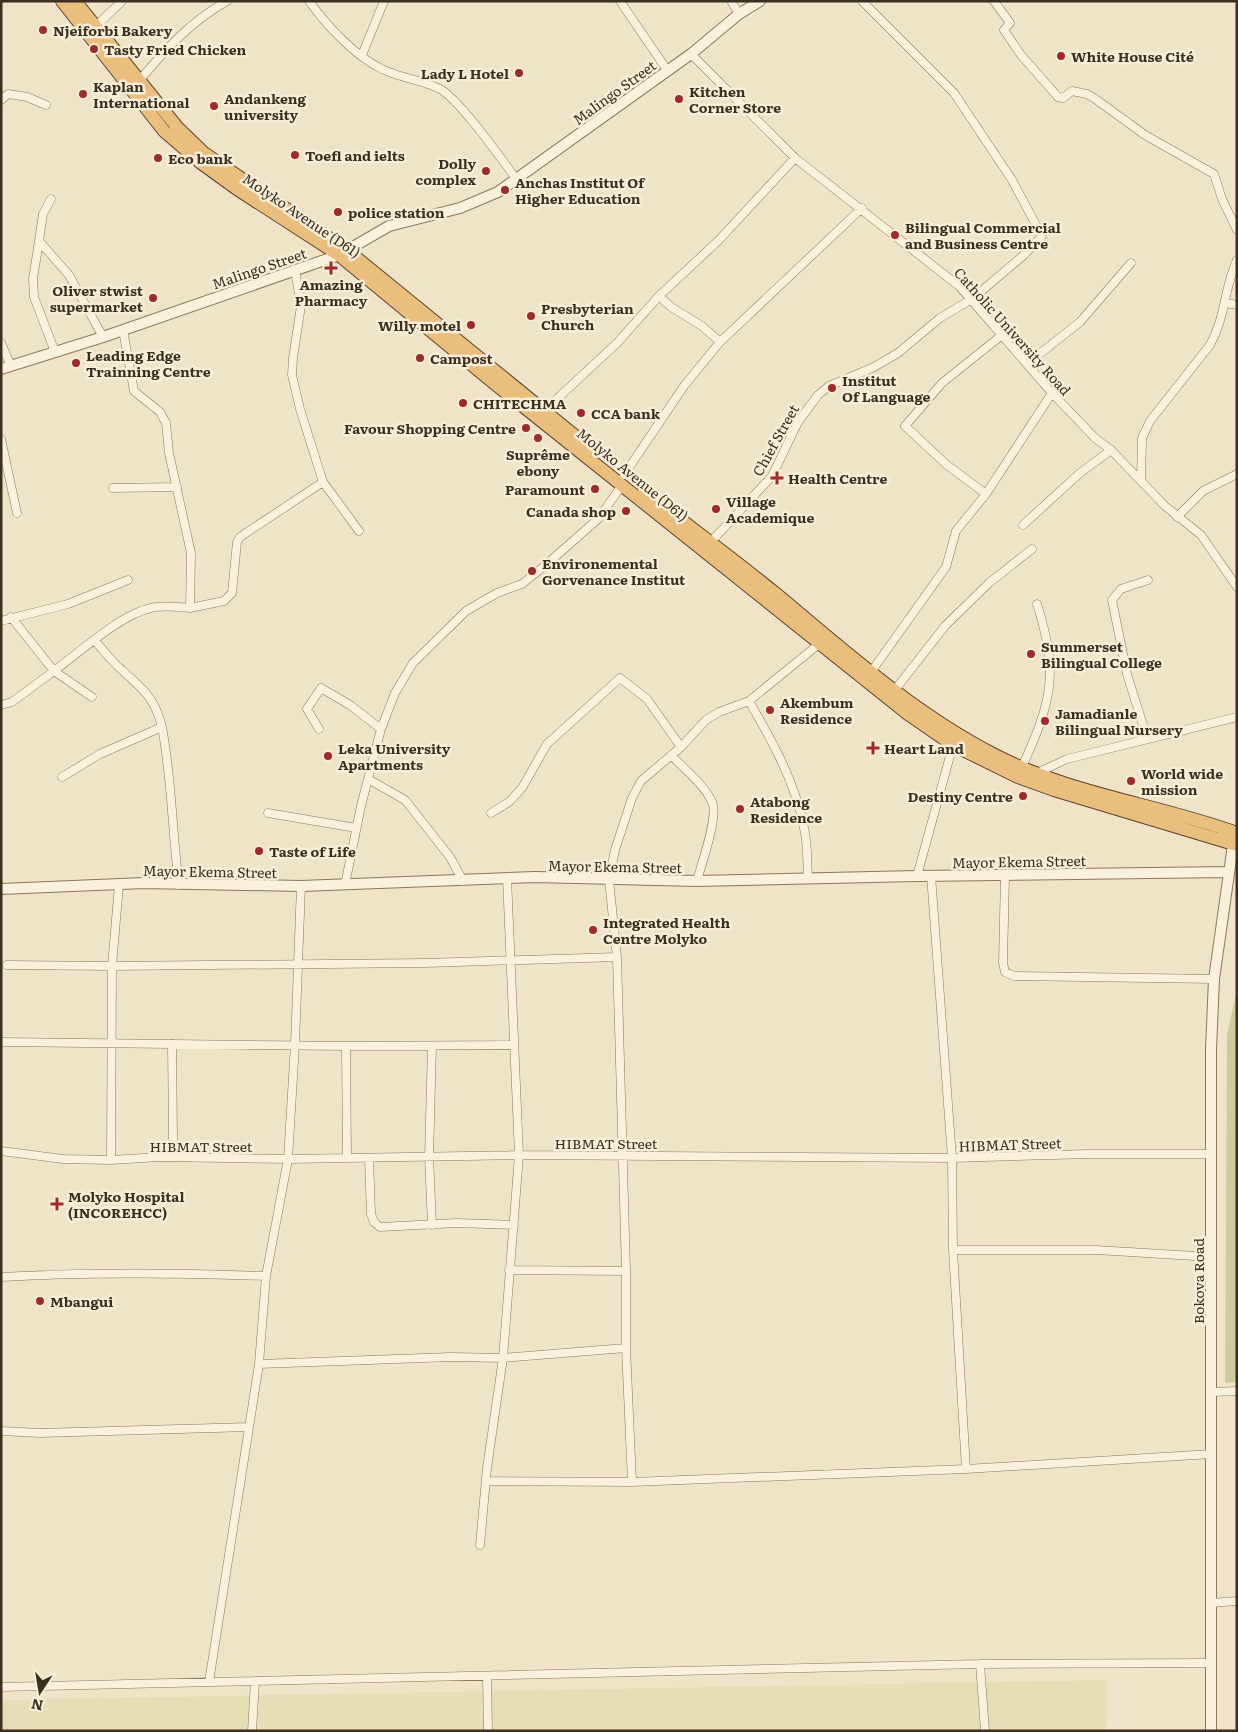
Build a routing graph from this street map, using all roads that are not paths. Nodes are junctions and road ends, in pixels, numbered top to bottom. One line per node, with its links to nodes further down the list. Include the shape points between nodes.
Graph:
1 (62, 1): 26 (highway, Molyko Avenue (D61), via 164,131 237,189)
2 (75, 1): 13 (highway, Molyko Avenue (D61))
3 (122, 1): 13 (street)
4 (227, 1): 17 (street, via 204,15 171,43)
5 (309, 1): 15 (street)
6 (384, 1): 15 (street)
7 (620, 1): 16 (street)
8 (731, 1): 12 (street)
9 (760, 1): 12 (street, Malingo Street)
10 (862, 1): 31 (street, Chief Street, via 954,93 1012,180 1041,231 1040,240)
11 (994, 1): 24 (street, via 1010,23 1004,30 1058,97 1063,98 1072,91 1086,94 1145,135 1214,174)
12 (739, 14): 14 (street, Malingo Street)
13 (94, 28): 17 (highway, Molyko Avenue (D61))
14 (691, 54): 16 (street, Malingo Street); 20 (street, Catholic University Road)
15 (362, 55): 21 (street, via 381,69 441,90 459,107)
16 (667, 70): 21 (street, Malingo Street)
17 (139, 81): 26 (highway, Molyko Avenue (D61), via 176,127 211,159)
18 (1, 100): 19 (street, via 8,94 27,97)
19 (46, 106)
20 (795, 158): 23 (street, Catholic University Road); 30 (street, via 719,240)
21 (517, 180): 26 (street, Malingo Street, via 469,205 389,226)
22 (51, 199): 25 (street, via 43,214)
23 (862, 208): 31 (street, Catholic University Road, via 930,261); 37 (street)
24 (1237, 230)
25 (39, 241): 36 (street, via 69,275); 39 (street, via 32,279 34,297)
26 (343, 253): 29 (street, Malingo Street); 43 (highway, Molyko Avenue (D61)); 47 (highway, Molyko Avenue (D61), via 442,341)
27 (1237, 260): 32 (street, via 1231,273)
28 (1131, 263): 40 (street, via 1080,322)
29 (295, 270): 34 (street, Malingo Street); 49 (street, via 301,306 292,375)
30 (659, 296): 37 (street); 43 (street, via 617,343)
31 (972, 299): 35 (street, Catholic University Road); 57 (street, Chief Street, via 940,318 874,367 829,386 818,395 798,422 772,476)
32 (1226, 303): 33 (street); 48 (street, via 1210,345 1150,421 1142,438)
33 (1237, 305)
34 (123, 330): 36 (street, Malingo Street); 51 (street, via 134,391 164,416)
35 (1002, 335): 40 (street, Catholic University Road); 52 (street, via 942,383 905,426 947,465)
36 (103, 337): 39 (street, Malingo Street)
37 (720, 342): 47 (street, via 679,394)
38 (1, 343): 41 (street)
39 (55, 352): 41 (street, Malingo Street)
40 (1028, 363): 42 (street, Catholic University Road)
41 (6, 368)
42 (1052, 393): 45 (street, Catholic University Road, via 1099,442); 52 (street)
43 (545, 410): 47 (highway, Molyko Avenue (D61))
44 (1, 439): 53 (street)
45 (1111, 450): 48 (street, Catholic University Road); 55 (street, via 1080,473)
46 (1237, 474): 54 (street, via 1203,491)
47 (624, 480): 57 (highway, Molyko Avenue (D61)); 77 (street, via 598,519 527,581 466,611 433,641 400,682)
48 (1142, 481): 54 (street, Catholic University Road)
49 (323, 482): 56 (street); 63 (street, via 240,536 232,593 224,601)
50 (113, 488): 51 (street)
51 (176, 488): 63 (street, via 191,553)
52 (986, 494): 69 (street, via 956,531 946,567)
53 (17, 513)
54 (1177, 517): 61 (street, Catholic University Road, via 1208,543)
55 (1023, 525)
56 (359, 531)
57 (707, 546): 67 (highway, Molyko Avenue (D61)); 69 (highway, Molyko Avenue (D61))
58 (1032, 548): 70 (street, via 989,583 945,626)
59 (128, 580): 64 (street, via 68,604)
60 (1148, 580): 78 (street, via 1120,589 1112,600 1127,674)
61 (1237, 587)
62 (1037, 604): 82 (street, via 1051,662 1050,682 1043,716)
63 (190, 608): 66 (street, via 142,610 122,620)
64 (11, 617): 65 (street); 68 (street)
65 (1, 621)
66 (95, 641): 68 (street); 75 (street, via 120,670 144,688 157,710)
67 (819, 644): 72 (street); 79 (highway, Molyko Avenue (D61), via 888,700)
68 (54, 671): 71 (street); 73 (street, via 12,702)
69 (871, 672): 70 (highway, Molyko Avenue (D61))
70 (894, 691): 82 (highway, Molyko Avenue (D61), via 956,734)
71 (92, 697)
72 (749, 701): 80 (street, via 706,720); 95 (street, via 778,750 797,802 805,829)
73 (1, 705)
74 (1237, 717): 78 (street)
75 (162, 727): 84 (street, via 100,754); 99 (street, via 169,762)
76 (319, 729): 77 (street, via 308,709 321,688)
77 (382, 729): 85 (street)
78 (1147, 738): 83 (street, via 1067,759)
79 (953, 745): 89 (highway, Molyko Avenue (D61), via 1018,777 1054,790); 92 (street)
80 (681, 747): 81 (street); 87 (street, via 648,699 620,678 547,744 522,788 509,802)
81 (671, 755): 96 (street, via 642,781 632,798); 98 (street, via 712,802 713,818)
82 (1022, 767): 83 (highway, Molyko Avenue (D61))
83 (1037, 773): 89 (highway, Molyko Avenue (D61))
84 (62, 777)
85 (368, 779): 88 (street); 97 (street, via 405,800 450,857)
86 (268, 813): 88 (street)
87 (491, 813)
88 (356, 828): 101 (street)
89 (1235, 838): 90 (street, Bokova Road)
90 (1228, 872): 91 (street, Mayor Ekema Street); 109 (street, Bokova Road)
91 (1005, 875): 93 (street, Mayor Ekema Street); 109 (street, via 1005,972 1014,976)
92 (917, 876): 93 (street, Mayor Ekema Street); 95 (street, Mayor Ekema Street)
93 (931, 876): 125 (street)
94 (507, 878): 96 (street, Mayor Ekema Street); 97 (street, Mayor Ekema Street); 105 (street)
95 (808, 878): 98 (street, Mayor Ekema Street)
96 (609, 880): 98 (street, Mayor Ekema Street); 104 (street)
97 (463, 881): 101 (street, Mayor Ekema Street)
98 (697, 881)
99 (179, 884): 100 (street, Mayor Ekema Street); 102 (street, Mayor Ekema Street)
100 (119, 885): 103 (street, Mayor Ekema Street); 107 (street)
101 (345, 885): 102 (street, Mayor Ekema Street)
102 (301, 886): 108 (street)
103 (1, 889)
104 (617, 957): 105 (street); 121 (street)
105 (509, 961): 108 (street); 114 (street)
106 (7, 965): 107 (street)
107 (112, 966): 108 (street); 111 (street)
108 (298, 966): 113 (street)
109 (1214, 980): 119 (street, Bokova Road)
110 (1, 1042): 111 (street)
111 (110, 1044): 112 (street); 127 (street)
112 (172, 1044): 113 (street); 117 (street)
113 (296, 1044): 115 (street); 126 (street)
114 (513, 1045): 116 (street); 120 (street)
115 (346, 1046): 116 (street); 123 (street)
116 (432, 1046): 122 (street)
117 (173, 1139)
118 (1, 1152): 127 (street, HIBMAT Street)
119 (1211, 1154): 125 (street, HIBMAT Street); 131 (street, Bokova Road)
120 (519, 1155): 121 (street, HIBMAT Street); 122 (street, HIBMAT Street); 129 (street)
121 (622, 1155): 125 (street, HIBMAT Street); 133 (street)
122 (429, 1157): 124 (street, HIBMAT Street); 128 (street)
123 (346, 1158): 124 (street, HIBMAT Street); 126 (street, HIBMAT Street)
124 (369, 1158): 128 (street, via 374,1222 380,1227)
125 (952, 1158): 130 (street)
126 (288, 1159): 127 (street, HIBMAT Street, via 160,1157); 134 (street)
127 (111, 1160)
128 (432, 1224): 129 (street)
129 (514, 1225): 132 (street)
130 (953, 1250): 131 (street, via 1096,1250); 144 (street)
131 (1212, 1257): 140 (street, Bokova Road)
132 (509, 1270): 133 (street); 137 (street)
133 (626, 1271): 136 (street)
134 (266, 1276): 135 (street, via 184,1273); 138 (street)
135 (1, 1277)
136 (626, 1348): 137 (street); 146 (street)
137 (503, 1358): 138 (street); 145 (street)
138 (258, 1364): 141 (street)
139 (1237, 1391): 140 (street)
140 (1213, 1392): 143 (street, Bokova Road)
141 (248, 1427): 142 (street, via 40,1433); 154 (street)
142 (1, 1431)
143 (1212, 1454): 144 (street); 149 (street, Bokova Road)
144 (966, 1469): 146 (street)
145 (486, 1481): 146 (street); 147 (street)
146 (632, 1482)
147 (480, 1545)
148 (1237, 1601): 149 (street)
149 (1210, 1603): 150 (street, Bokova Road)
150 (1211, 1663): 151 (street); 159 (street, Bokova Road)
151 (980, 1664): 152 (street); 158 (street)
152 (487, 1676): 153 (street); 157 (street)
153 (255, 1681): 154 (street); 156 (street)
154 (210, 1682): 155 (street)
155 (1, 1687)
156 (252, 1731)
157 (488, 1731)
158 (985, 1731)
159 (1211, 1731)

